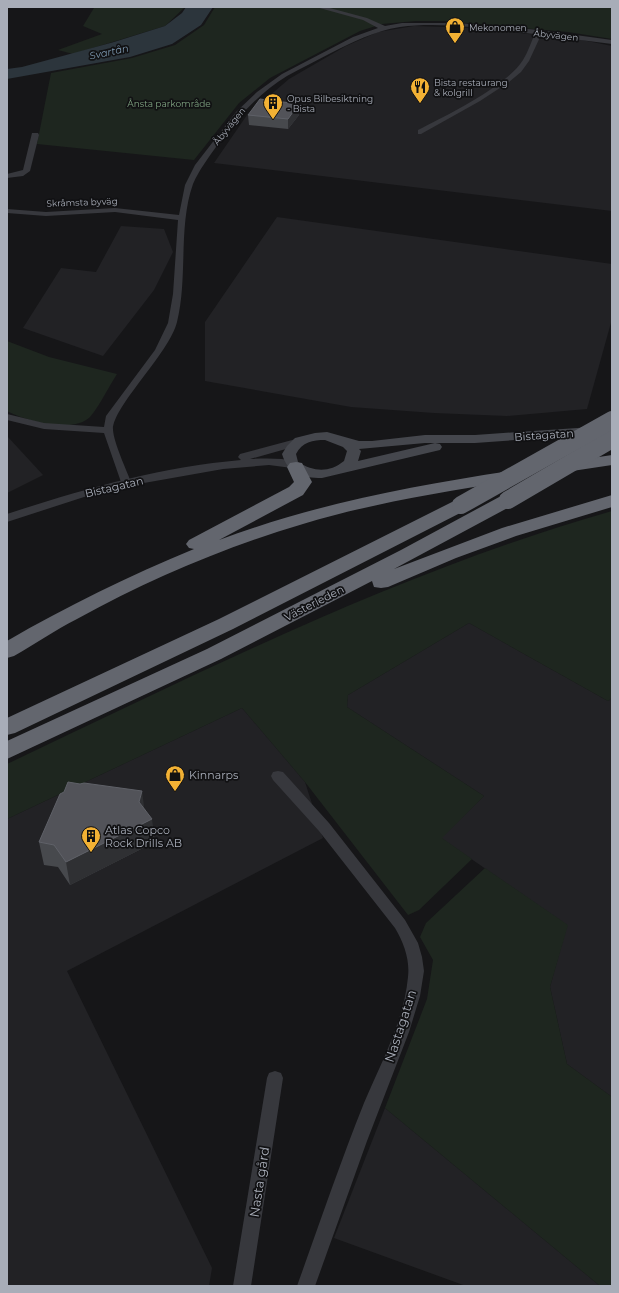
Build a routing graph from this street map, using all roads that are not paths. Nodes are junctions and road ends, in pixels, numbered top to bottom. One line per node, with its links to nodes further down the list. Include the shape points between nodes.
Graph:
1 (319, 7): 2 (street, via 365,19)
2 (384, 28): 3 (street, Åbyvägen, via 412,24 445,24); 9 (street, Åbyvägen, via 367,32 292,71 250,100 199,165 189,184)
3 (538, 32): 4 (street, Åbyvägen); 5 (street, via 526,61 512,76 487,94)
4 (612, 42)
5 (422, 132)
6 (35, 135): 7 (street, via 26,171)
7 (7, 176)
8 (7, 211): 9 (street, Skråmsta byväg, via 46,214 114,210)
9 (182, 218): 12 (street, Åbyvägen, via 175,312 167,336 111,416)
10 (7, 416): 12 (street, via 49,428)
11 (612, 420): 28 (highway, Västerleden, bridge, via 461,505 226,624)
12 (108, 430): 22 (street)
13 (612, 430): 14 (main road, Bistagatan)
14 (475, 439): 16 (main road, Bistagatan, via 425,439 359,445); 21 (main road, Bistagatan)
15 (612, 439): 25 (highway, Västerleden, bridge, via 508,500)
16 (342, 441): 17 (main road, via 332,437 316,436); 21 (main road, via 350,446 354,454 350,462)
17 (296, 443): 19 (street, Bistagatan); 20 (main road, via 289,454)
18 (612, 460): 26 (highway, via 466,482 320,513 194,557)
19 (223, 465): 20 (street, Bistagatan, via 269,461); 22 (street, Bistagatan)
20 (294, 465): 21 (main road, via 309,473 319,474); 26 (highway, via 303,482 293,493 173,556)
21 (341, 469)
22 (126, 482): 24 (street, Bistagatan)
23 (612, 501): 25 (highway, via 509,532 442,556 327,605)
24 (7, 518)
25 (311, 604): 29 (highway, Västerleden, via 214,654)
26 (86, 606): 27 (highway)
27 (7, 652)
28 (7, 727)
29 (7, 751)
30 (278, 776): 33 (street, Nastagatan, via 324,827 409,937 414,952 416,976 410,1003)
31 (275, 1078): 32 (street, Nasta gård)
32 (242, 1286)
33 (306, 1286)

